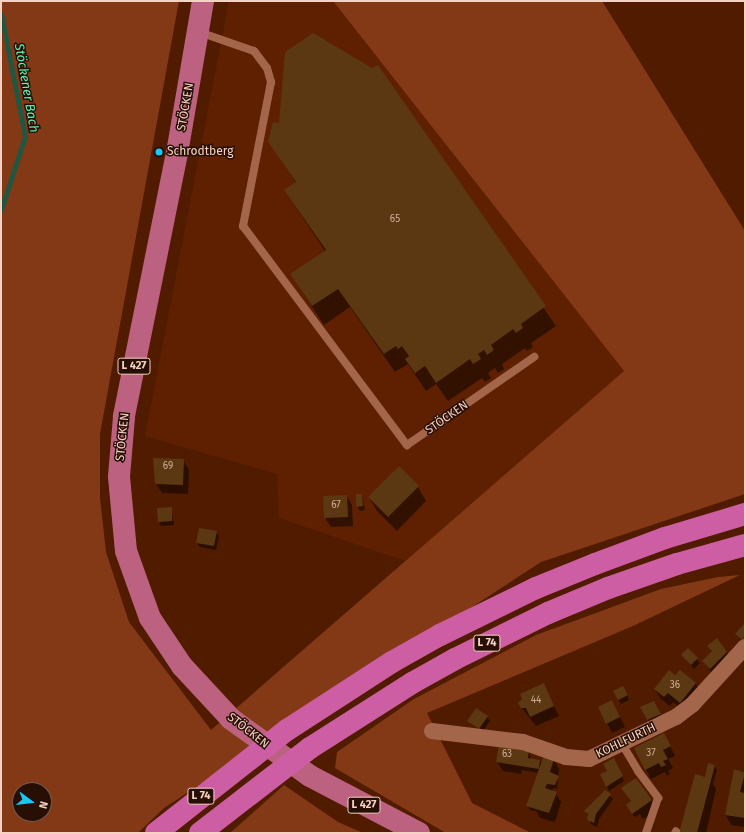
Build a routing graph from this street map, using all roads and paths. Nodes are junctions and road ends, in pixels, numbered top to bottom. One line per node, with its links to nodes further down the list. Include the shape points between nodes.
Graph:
1 (203, 1): 2 (main road, STÖCKEN / L 427)
2 (199, 32): 3 (lane, STÖCKEN, via 254,51 267,68 270,82 244,226 407,445); 11 (main road, STÖCKEN / L 427, via 124,417 119,477 126,551 150,618 182,666 231,719 310,776)
3 (534, 357)
4 (745, 514): 9 (highway, L 74, via 665,538 595,564 484,612 392,662 287,730)
5 (745, 545): 10 (highway, L 74, via 677,564 608,588 500,636 412,683 310,748)
6 (745, 647): 8 (street, KOHLFURTH, via 692,705 676,717)
7 (432, 731): 8 (street, KOHLFURTH, via 524,742 577,760 596,756)
8 (622, 744): 12 (lane, via 658,798)
9 (156, 833)
10 (200, 833)
11 (419, 833)
12 (646, 833)

